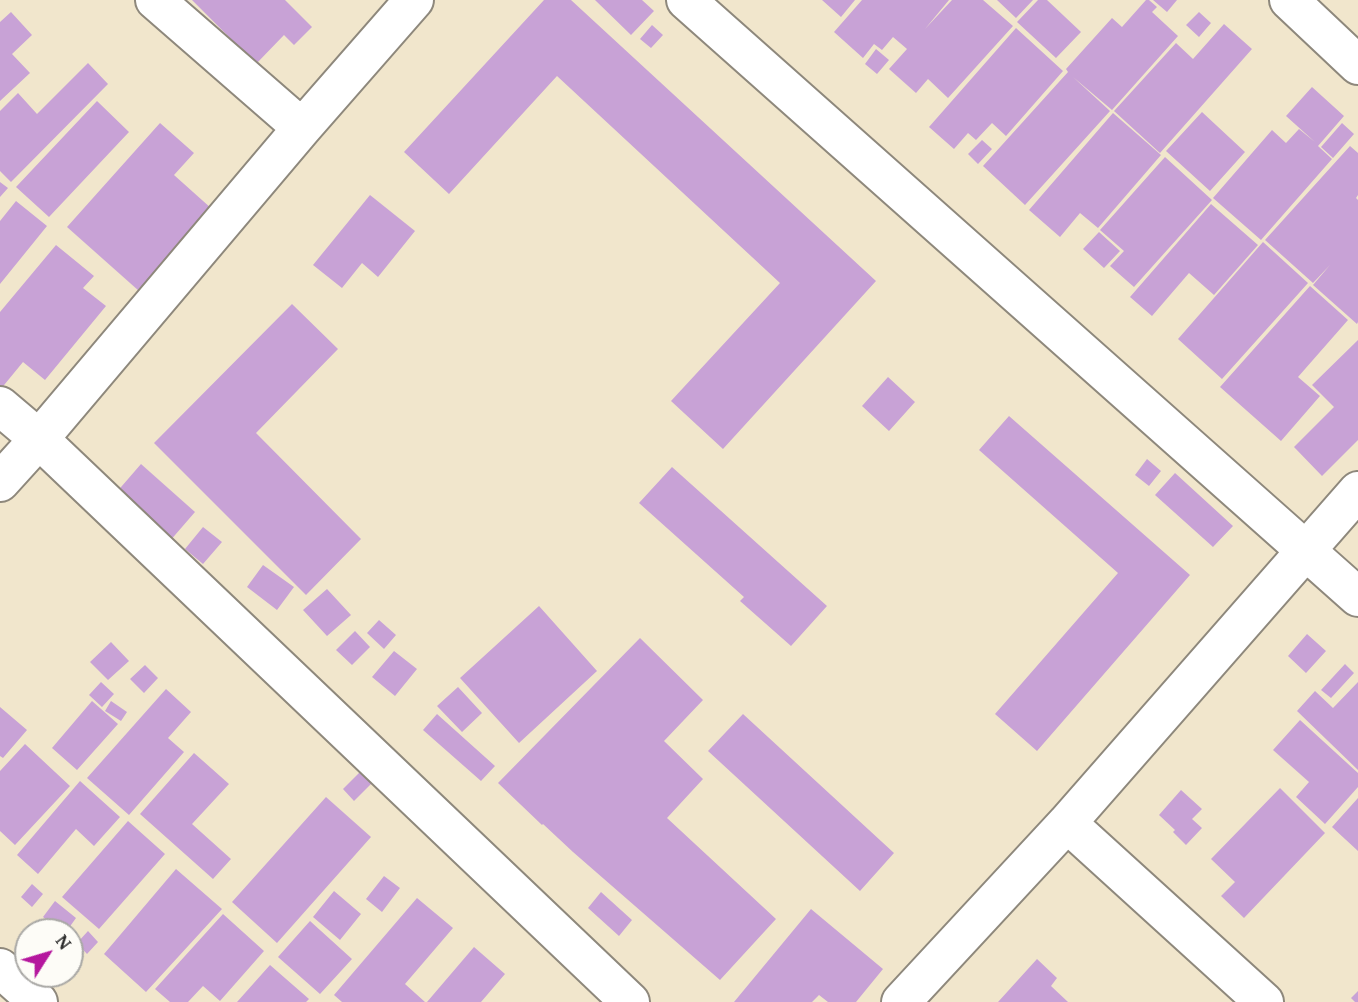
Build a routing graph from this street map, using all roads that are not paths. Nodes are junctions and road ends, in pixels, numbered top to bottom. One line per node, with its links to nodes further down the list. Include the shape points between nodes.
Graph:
1 (155, 0): 6 (street)
2 (414, 0): 6 (street)
3 (686, 0): 11 (street)
4 (1289, 0): 5 (street)
5 (1358, 65)
6 (302, 128): 8 (street)
7 (0, 406): 8 (street)
8 (39, 439): 9 (street); 16 (street)
9 (0, 482)
10 (1358, 491): 11 (street)
11 (1305, 551): 12 (street); 13 (street)
12 (1358, 597)
13 (1067, 823): 17 (street); 18 (street)
14 (0, 968): 15 (street)
15 (38, 1002)
16 (630, 1002)
17 (901, 1002)
18 (1264, 1002)

